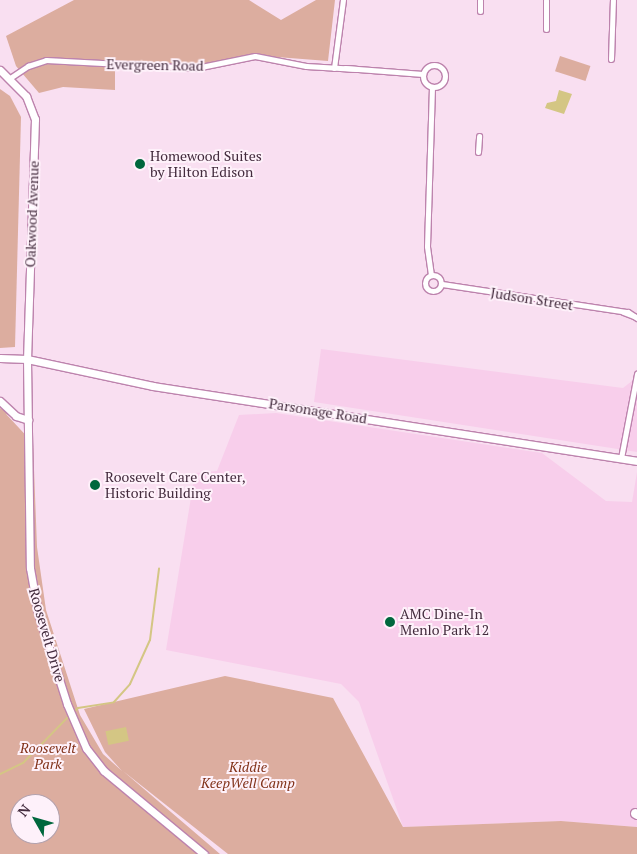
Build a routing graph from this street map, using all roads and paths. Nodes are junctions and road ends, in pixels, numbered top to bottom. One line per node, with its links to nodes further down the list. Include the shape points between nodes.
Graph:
1 (343, 0): 8 (street)
2 (480, 0): 5 (street)
3 (546, 0): 6 (street)
4 (613, 0): 7 (street)
5 (480, 11)
6 (546, 29)
7 (611, 59)
8 (334, 68): 10 (street, Evergreen Road); 11 (street, Evergreen Road, via 255,56 196,68 46,60 28,66)
9 (0, 70): 11 (street)
10 (423, 74): 12 (street, via 424,81); 12 (street, Evergreen Road, via 430,66 444,70 442,84)
11 (10, 78): 19 (street, Oakwood Avenue, via 31,103 35,119)
12 (432, 88): 15 (street, via 428,246)
13 (479, 136): 14 (street)
14 (478, 152)
15 (431, 275): 16 (street, via 439,277); 16 (street, via 425,281 427,289 434,292)
16 (442, 284): 17 (street, Judson Street, via 622,312)
17 (636, 317)
18 (0, 358): 19 (street, Parsonage Road)
19 (27, 359): 22 (street, Roosevelt Drive); 23 (street, Parsonage Road, via 129,382)
20 (637, 374): 23 (street)
21 (0, 401): 22 (street, via 16,416)
22 (28, 420): 25 (street, Roosevelt Drive, via 31,579 38,613 72,718 86,748 104,771)
23 (622, 458): 24 (street, Parsonage Road)
24 (637, 461)
25 (204, 854)

